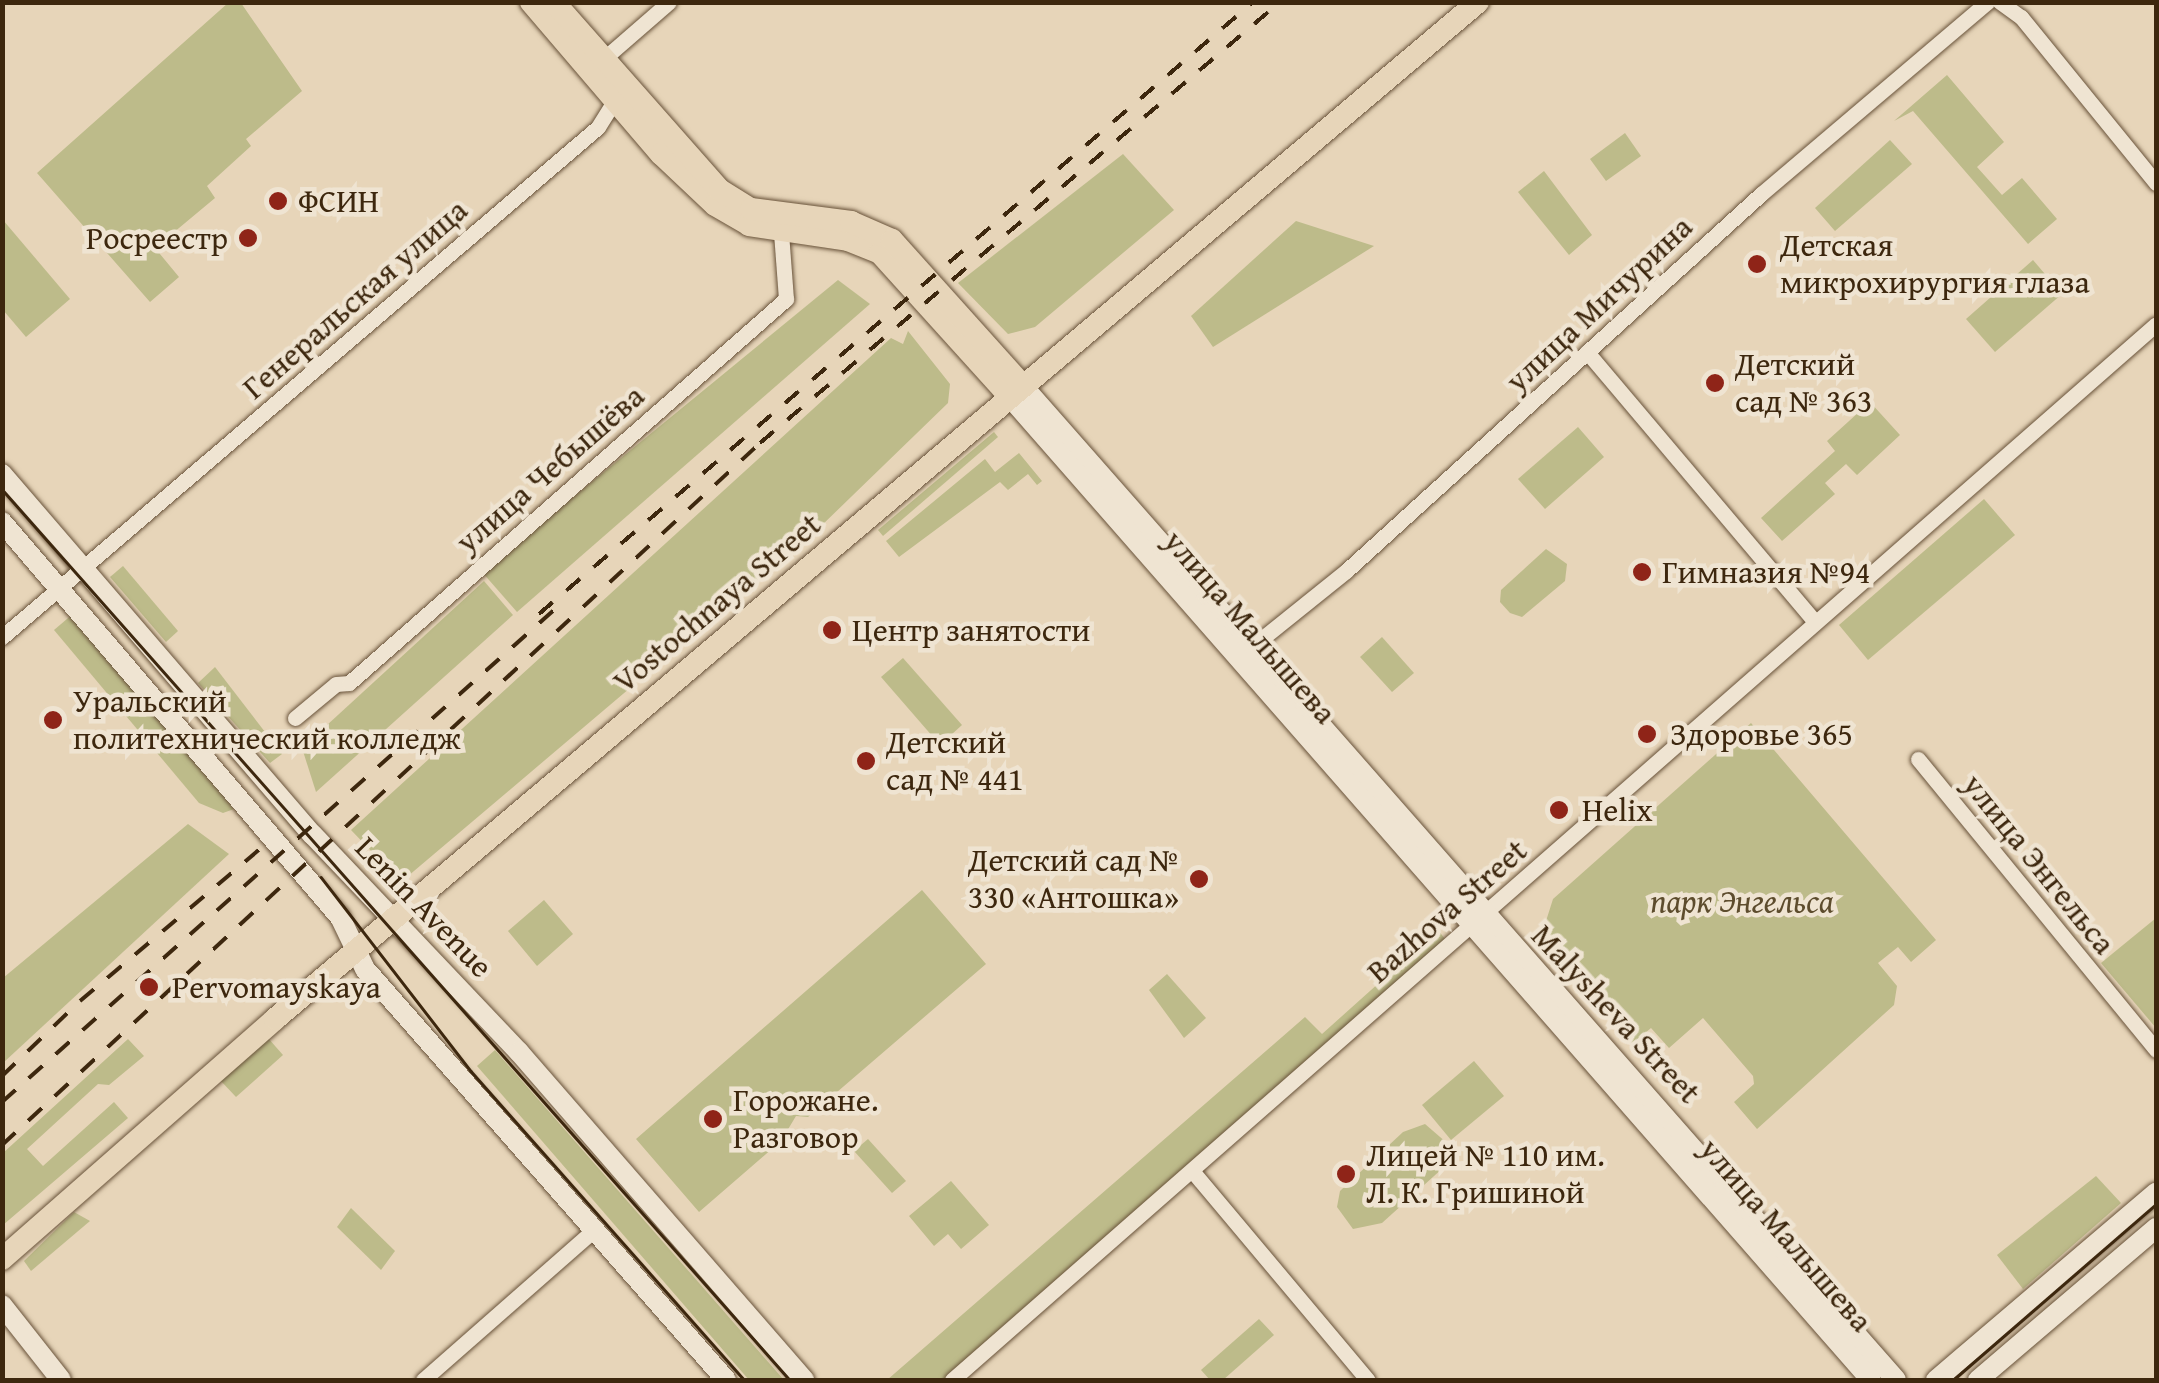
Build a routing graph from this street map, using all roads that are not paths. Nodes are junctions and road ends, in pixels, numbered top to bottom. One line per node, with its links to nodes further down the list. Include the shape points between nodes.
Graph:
1 (531, 2): 7 (main road, улица Малышева)
2 (554, 2): 7 (main road)
3 (669, 2): 7 (street)
4 (1478, 2): 14 (main road, Vostochnaya Street)
5 (1987, 2): 13 (street, улица Мичурина)
6 (2000, 2): 10 (street, via 2021,17)
7 (596, 65): 8 (main road, улица Малышева); 9 (main road, улица Малышева)
8 (618, 78): 9 (street); 14 (main road, улица Малышева, via 701,172 737,201 764,212 851,222 892,240)
9 (617, 104): 11 (main road, улица Малышева, via 715,205 749,225); 17 (street, Генеральская улица)
10 (2156, 183)
11 (781, 232): 14 (main road, улица Малышева, via 848,240 880,253); 22 (street, улица Чебышёва, via 786,299 349,683 336,684)
12 (2156, 324): 19 (street, Bazhova Street)
13 (1587, 352): 19 (street); 21 (street, улица Мичурина, via 1346,571)
14 (1015, 390): 21 (main road); 24 (main road, Vostochnaya Street); 25 (main road, улица Малышева)
15 (2, 474): 17 (main road, Lenin Avenue)
16 (2, 522): 18 (main road, Lenin Avenue)
17 (84, 568): 18 (street, Генеральская улица); 24 (main road, Lenin Avenue, via 314,835)
18 (60, 588): 20 (street, Генеральская улица); 26 (main road, Lenin Avenue, via 340,916)
19 (1815, 622): 25 (street, Bazhova Street)
20 (2, 637)
21 (1249, 649): 25 (main road, улица Малышева)
22 (295, 718)
23 (1918, 759): 27 (street, улица Энгельса)
24 (394, 917): 26 (main road, Vostochnaya Street); 37 (main road, Lenin Avenue)
25 (1478, 922): 28 (street, Bazhova Street); 40 (main road, улица Малышева); 41 (main road, Malysheva Street)
26 (356, 952): 30 (main road, Lenin Avenue); 32 (main road, Vostochnaya Street)
27 (2156, 1050)
28 (1194, 1173): 38 (street, Bazhova Street); 39 (street)
29 (2156, 1193): 42 (main road)
30 (596, 1228): 35 (street); 36 (main road, Lenin Avenue)
31 (2156, 1228): 43 (main road)
32 (2, 1259)
33 (2, 1305): 34 (main road)
34 (61, 1380)
35 (423, 1380)
36 (726, 1380)
37 (804, 1380)
38 (952, 1380)
39 (1368, 1380)
40 (1870, 1380)
41 (1896, 1380)
42 (1936, 1380)
43 (1978, 1380)

